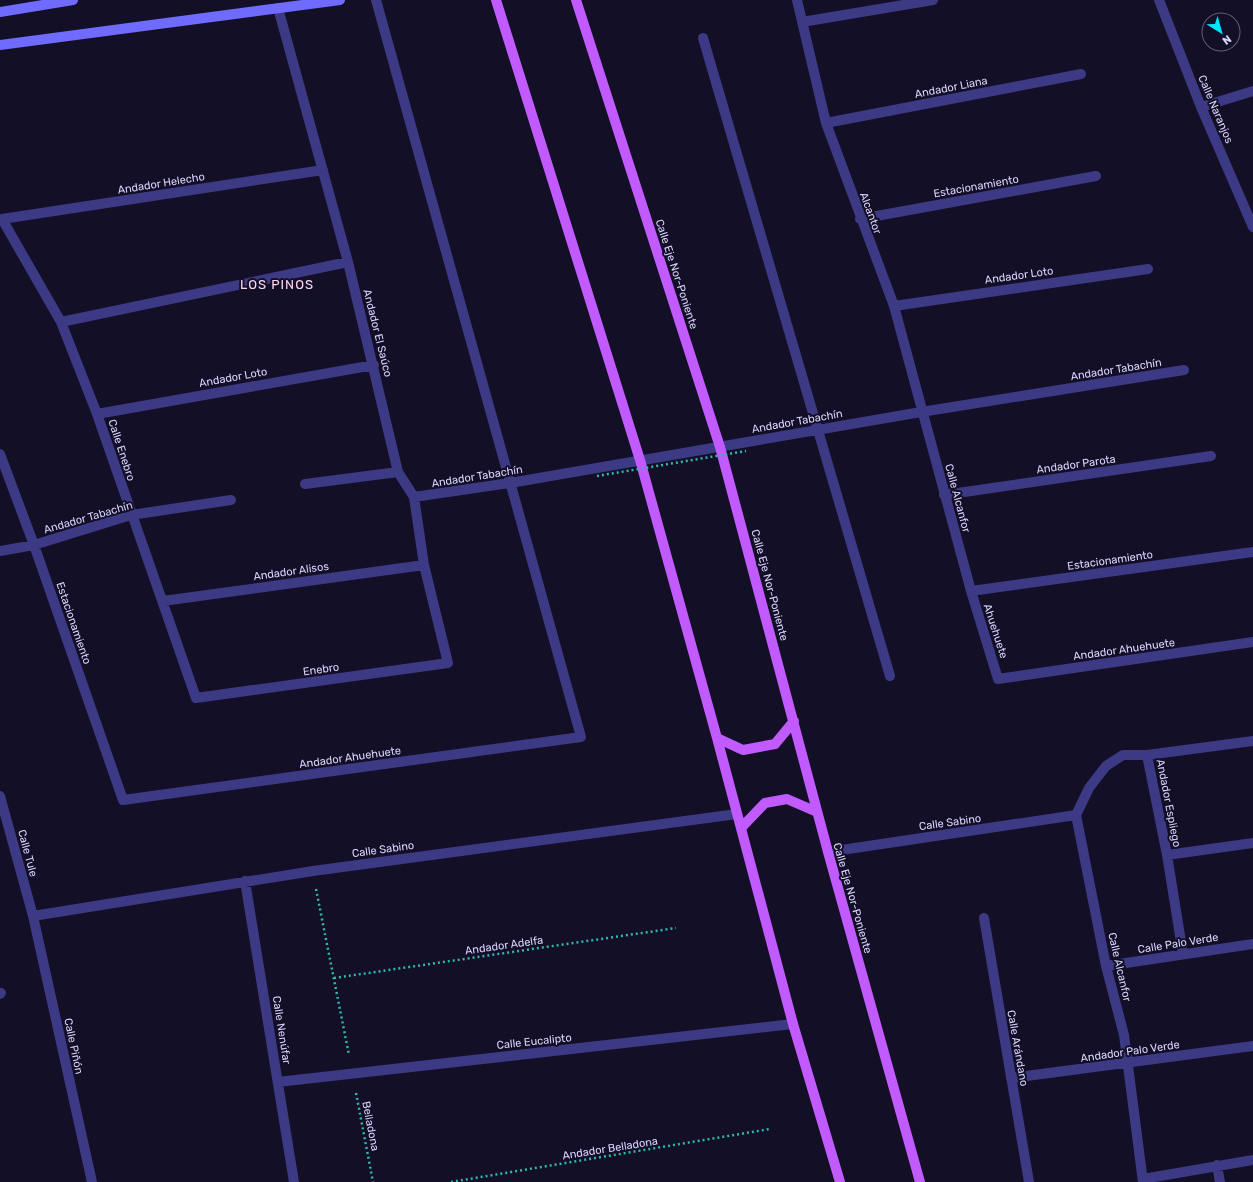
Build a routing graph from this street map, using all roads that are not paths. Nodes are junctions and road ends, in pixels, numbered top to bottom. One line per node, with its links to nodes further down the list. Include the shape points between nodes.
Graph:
1 (73, 0): 10 (main road)
2 (340, 0): 9 (main road)
3 (376, 0): 37 (street)
4 (496, 0): 35 (main road)
5 (576, 0): 32 (main road, Calle Eje Nor-Poniente)
6 (797, 0): 11 (street, Alcantor)
7 (933, 0): 11 (street)
8 (1159, 0): 16 (street, Calle Naranjos)
9 (278, 8): 13 (main road); 18 (street, Andador El Saúco)
10 (0, 12)
11 (802, 22): 17 (street, Alcantor)
12 (703, 38): 31 (street)
13 (0, 45)
14 (1081, 74): 17 (street, Andador Liana)
15 (1253, 91): 16 (street)
16 (1201, 107): 22 (street, Calle Naranjos)
17 (826, 123): 21 (street, Alcantor)
18 (323, 170): 20 (street, Andador Helecho); 23 (street, Andador El Saúco)
19 (1096, 176): 21 (street, Estacionamiento)
20 (2, 219): 26 (street, Calle Enebro)
21 (860, 219): 25 (street, Alcantor)
22 (1253, 227)
23 (348, 262): 26 (street); 27 (street, Andador El Saúco)
24 (1148, 268): 25 (street, Andador Loto)
25 (894, 306): 29 (street, Alcantor)
26 (61, 322): 30 (street, Calle Enebro)
27 (374, 365): 30 (street, Andador Loto); 36 (street, Andador El Saúco)
28 (1184, 370): 29 (street, Andador Tabachín)
29 (921, 412): 31 (street, Andador Tabachín); 39 (street, Calle Alcanfor)
30 (97, 414): 42 (street, Calle Enebro)
31 (818, 430): 32 (street, Andador Tabachín); 51 (street)
32 (720, 447): 35 (street, Andador Tabachín); 54 (main road, Calle Eje Nor-Poniente)
33 (0, 454): 43 (street, Estacionamiento)
34 (1211, 456): 39 (street, Andador Parota)
35 (640, 460): 37 (street, Andador Tabachín); 55 (main road)
36 (398, 472): 38 (street); 40 (street, Andador El Saúco)
37 (510, 483): 40 (street, Andador Tabachín); 59 (street, Andador Ahuehuete, via 581,738)
38 (305, 484)
39 (944, 495): 47 (street, Calle Alcanfor)
40 (414, 498): 46 (street, Andador El Saúco)
41 (231, 500): 42 (street, Andador Tabachín)
42 (131, 515): 43 (street, Andador Tabachín); 48 (street, Calle Enebro)
43 (34, 545): 44 (street, Andador Tabachín); 59 (street, Estacionamiento)
44 (0, 552)
45 (1253, 552): 47 (street, Estacionamiento)
46 (424, 565): 48 (street, Andador Alisos); 50 (street, Andador El Saúco)
47 (971, 591): 52 (street, Ahuehuete)
48 (163, 601): 53 (street, Calle Enebro)
49 (1253, 642): 52 (street, Andador Ahuehuete)
50 (448, 664): 53 (street, Enebro)
51 (890, 676)
52 (998, 679)
53 (196, 698)
54 (794, 721): 55 (main road, via 775,744 743,750); 60 (main road, Calle Eje Nor-Poniente)
55 (717, 738): 61 (main road)
56 (1253, 741): 57 (street)
57 (1147, 755): 62 (street, via 1122,755 1106,766 1089,788); 66 (street, Andador Espliego)
58 (0, 796): 68 (street, Calle Tule)
59 (123, 800)
60 (817, 812): 63 (main road, via 787,799 765,803); 65 (main road, Calle Eje Nor-Poniente)
61 (737, 814): 63 (main road); 67 (street, Calle Sabino, via 313,870)
62 (1076, 815): 65 (street, Calle Sabino); 72 (street, Calle Alcanfor)
63 (741, 828): 73 (main road)
64 (1253, 843): 66 (street, Andador Espliego)
65 (828, 852): 84 (main road, Calle Eje Nor-Poniente)
66 (1167, 855): 71 (street, Andador Espliego)
67 (245, 882): 68 (street, Calle Sabino); 77 (street, Calle Nenúfar)
68 (33, 916): 81 (street, Calle Piñón)
69 (984, 918): 76 (street, Calle Arándano)
70 (1253, 944): 71 (street, Calle Palo Verde)
71 (1183, 954): 72 (street, Calle Palo Verde)
72 (1106, 966): 75 (street, Calle Alcanfor, via 1124,1035)
73 (793, 1024): 77 (street, Calle Eucalipto); 83 (main road)
74 (1253, 1046): 75 (street, Andador Palo Verde)
75 (1128, 1063): 76 (street, Andador Palo Verde); 80 (street, Calle Alcanfor)
76 (1010, 1078): 85 (street, Calle Arándano)
77 (278, 1082): 82 (street, Calle Nenúfar)
78 (1253, 1160): 79 (street)
79 (1217, 1165): 80 (street); 86 (street)
80 (1143, 1181)
81 (92, 1182)
82 (294, 1182)
83 (840, 1182)
84 (920, 1182)
85 (1029, 1182)
86 (1220, 1182)

